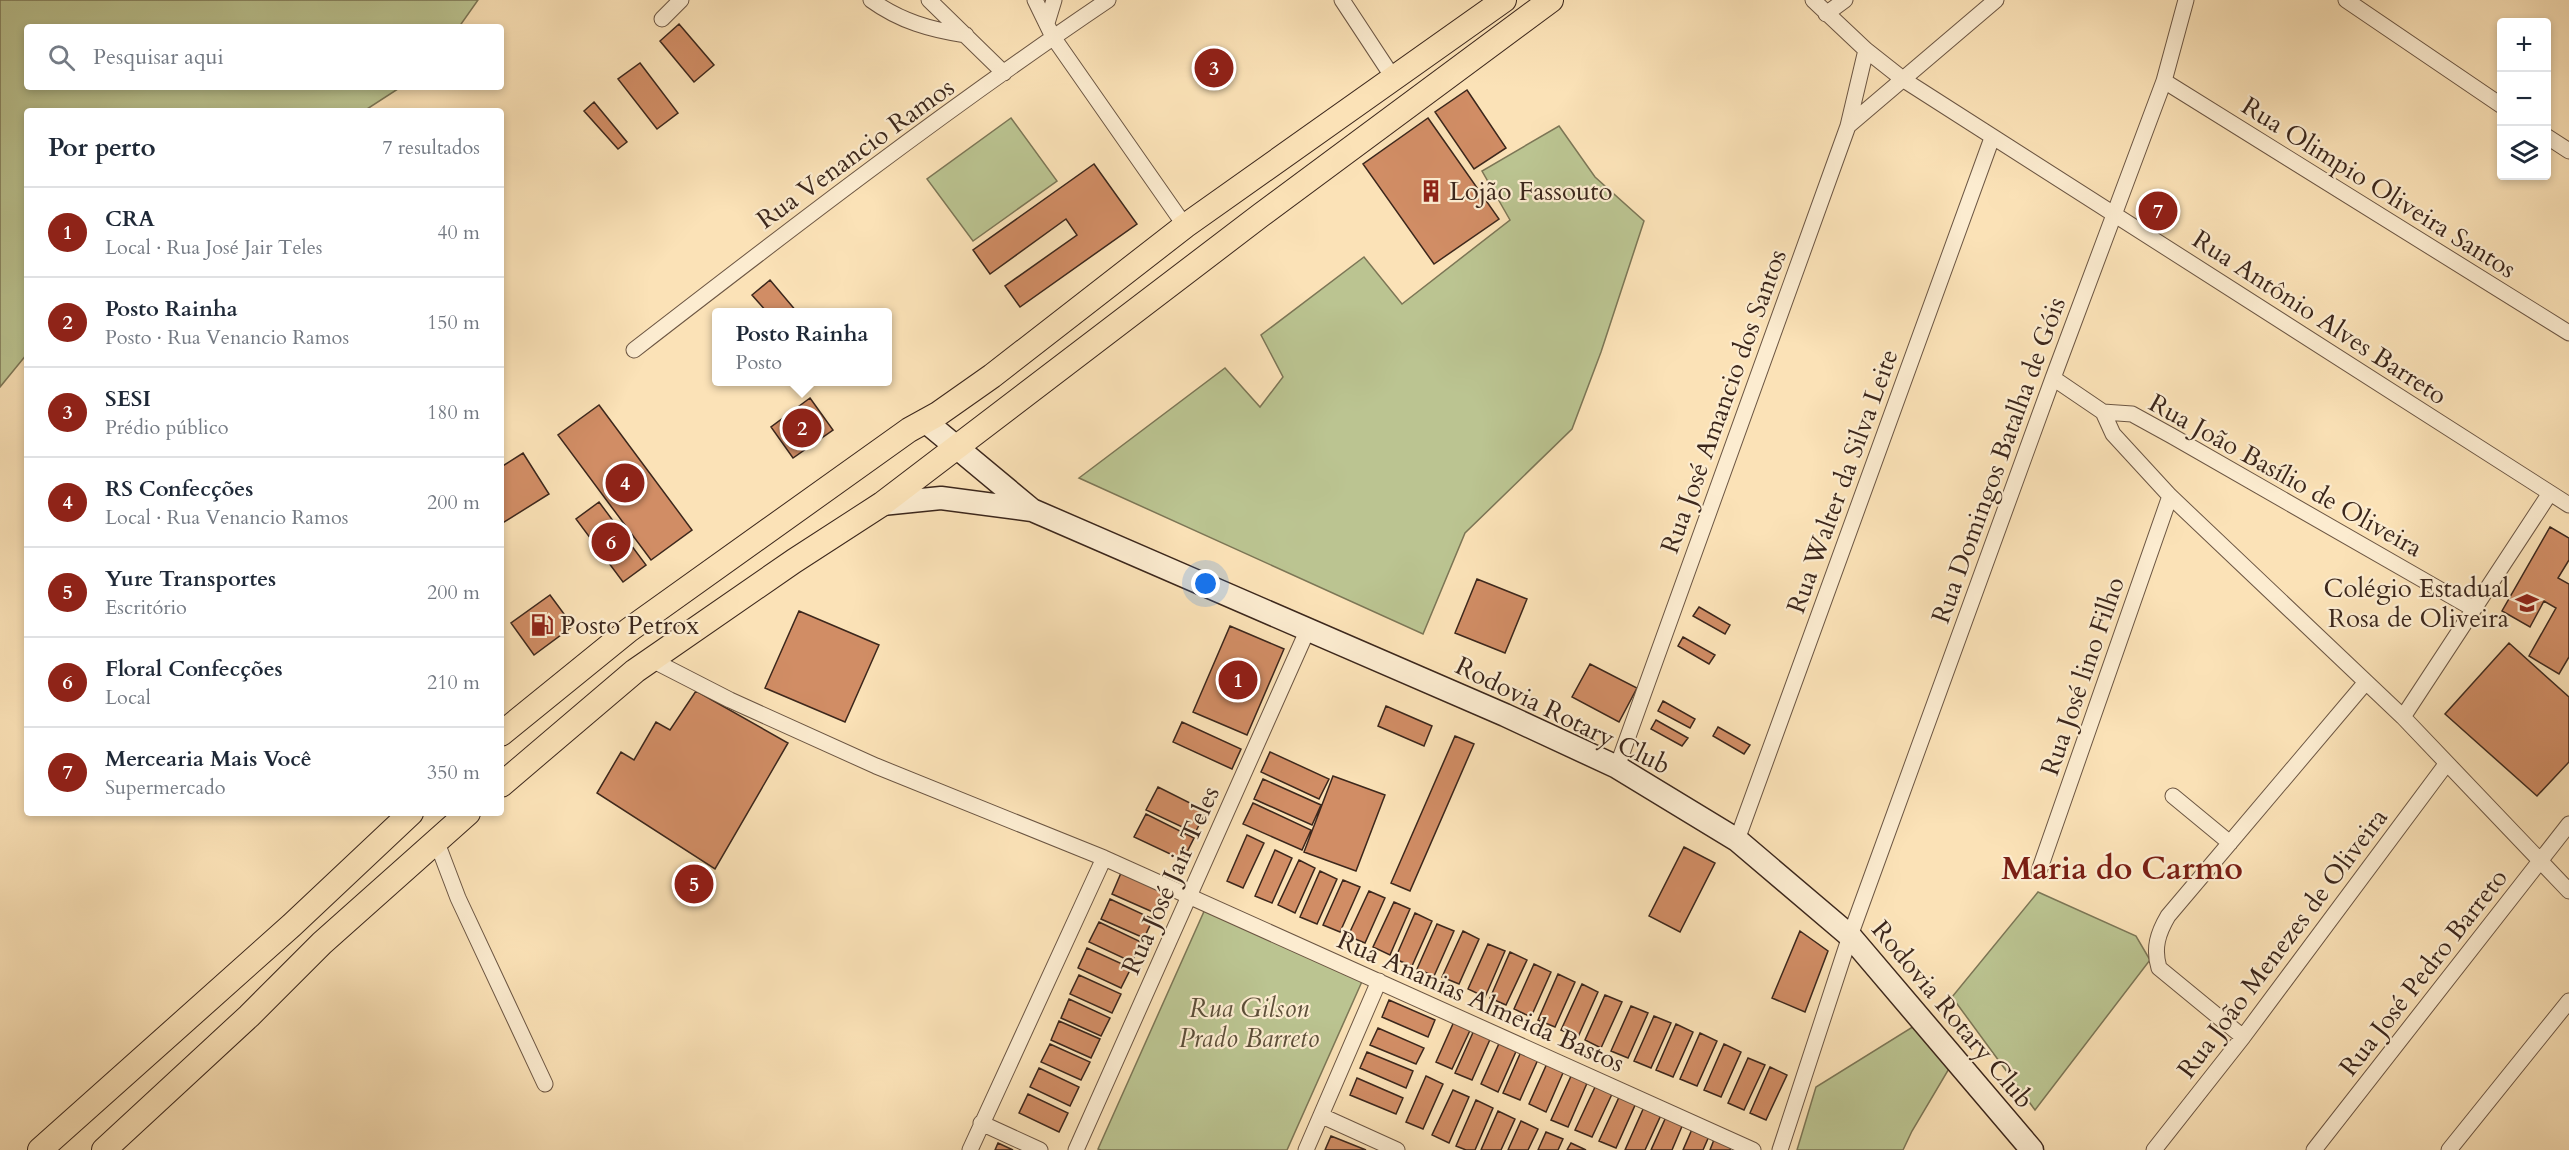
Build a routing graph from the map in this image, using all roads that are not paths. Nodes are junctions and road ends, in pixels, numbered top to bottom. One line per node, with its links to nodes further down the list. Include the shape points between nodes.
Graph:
1 (681, 0): 16 (street)
2 (871, 0): 18 (street, via 919,26)
3 (929, 0): 18 (street)
4 (1035, 0): 17 (street)
5 (1054, 0): 17 (street)
6 (1108, 0): 19 (street, Rua Venancio Ramos)
7 (1342, 0): 22 (street)
8 (1504, 0): 22 (main road)
9 (1551, 0): 32 (main road)
10 (1813, 0): 15 (street, Rua Antônio Alves Barreto)
11 (1845, 0): 15 (street)
12 (1996, 0): 23 (street)
13 (2187, 0): 24 (street, Rua Domingos Batalha de Góis)
14 (2346, 0): 25 (street)
15 (1826, 14): 20 (street, Rua Antônio Alves Barreto)
16 (662, 19)
17 (1047, 23): 19 (street)
18 (966, 35): 21 (street)
19 (1053, 37): 21 (street, Rua Venancio Ramos); 33 (street)
20 (1866, 50): 23 (street, Rua Antônio Alves Barreto); 26 (street, Rua José Amancio dos Santos)
21 (1004, 73): 35 (street, Rua Venancio Ramos)
22 (1394, 80): 30 (main road)
23 (1904, 80): 26 (street); 27 (street, Rua Antônio Alves Barreto)
24 (2164, 81): 31 (street, Rua Domingos Batalha de Góis); 34 (street, Rua Olimpio Oliveira Santos)
25 (2497, 103)
26 (1848, 126): 53 (street, Rua José Amancio dos Santos)
27 (1992, 138): 31 (street, Rua Antônio Alves Barreto); 60 (street, Rua Walter da Silva Leite)
28 (2551, 139): 29 (street)
29 (2569, 151)
30 (1236, 189): 32 (main road); 33 (main road)
31 (2114, 213): 36 (street, Rua Domingos Batalha de Góis); 40 (street, Rua Antônio Alves Barreto)
32 (1261, 215): 39 (main road)
33 (1185, 226): 38 (main road)
34 (2569, 333)
35 (634, 350)
36 (2053, 378): 37 (street); 67 (street, Rua Domingos Batalha de Góis)
37 (2103, 412): 41 (street, via 2113,434); 45 (street, Rua João Basílio de Oliveira, via 2132,414)
38 (925, 422): 39 (main road); 46 (main road)
39 (956, 448): 42 (main road); 44 (main road)
40 (2550, 493): 43 (street, Rua Antônio Alves Barreto); 45 (street)
41 (2170, 496): 49 (street); 64 (street, Rua José lino Filho)
42 (882, 504): 44 (main road, via 941,498); 48 (main road)
43 (2569, 505)
44 (1032, 510): 47 (main road, Rodovia Rotary Club)
45 (2472, 608): 50 (street)
46 (646, 619): 48 (main road); 51 (main road)
47 (1308, 629): 53 (main road, Rodovia Rotary Club); 66 (street, Rua José Jair Teles)
48 (660, 654): 54 (main road); 62 (street, Rua Ananias Almeida Bastos, via 730,700 876,766)
49 (2366, 682): 50 (street); 61 (street)
50 (2403, 717): 52 (street)
51 (504, 732)
52 (2447, 764): 63 (street); 70 (street, Rua João Menezes de Oliveira)
53 (1617, 767): 60 (main road, Rodovia Rotary Club)
54 (504, 782)
55 (2173, 796): 61 (street)
56 (408, 816): 74 (main road)
57 (464, 816): 59 (main road)
58 (2569, 824): 63 (street, Rua José Pedro Barreto)
59 (436, 840): 71 (street, via 458,898); 75 (main road)
60 (1737, 840): 67 (main road, Rodovia Rotary Club)
61 (2230, 843): 70 (street, via 2168,916 2160,930 2156,958 2159,968 2174,982)
62 (1104, 858): 66 (street, Rua Ananias Almeida Bastos); 73 (street)
63 (2540, 862): 65 (street); 85 (street, Rua José Pedro Barreto)
64 (2039, 871)
65 (2569, 891)
66 (1189, 896): 68 (street, Rua Ananias Almeida Bastos); 78 (street, Rua José Jair Teles)
67 (1850, 936): 82 (street, Rua Domingos Batalha de Góis); 83 (main road, Rodovia Rotary Club)
68 (1379, 981): 72 (street); 81 (street, Rua Ananias Almeida Bastos)
69 (2569, 1001): 86 (street)
70 (2243, 1037): 84 (street, Rua João Menezes de Oliveira)
71 (545, 1084)
72 (1322, 1116): 79 (street); 80 (street)
73 (981, 1124): 76 (street); 77 (street)
74 (40, 1150)
75 (104, 1150)
76 (970, 1150)
77 (1040, 1150)
78 (1076, 1150)
79 (1306, 1150)
80 (1397, 1150)
81 (1753, 1150)
82 (1780, 1150)
83 (2032, 1150)
84 (2154, 1150)
85 (2314, 1150)
86 (2449, 1150)

